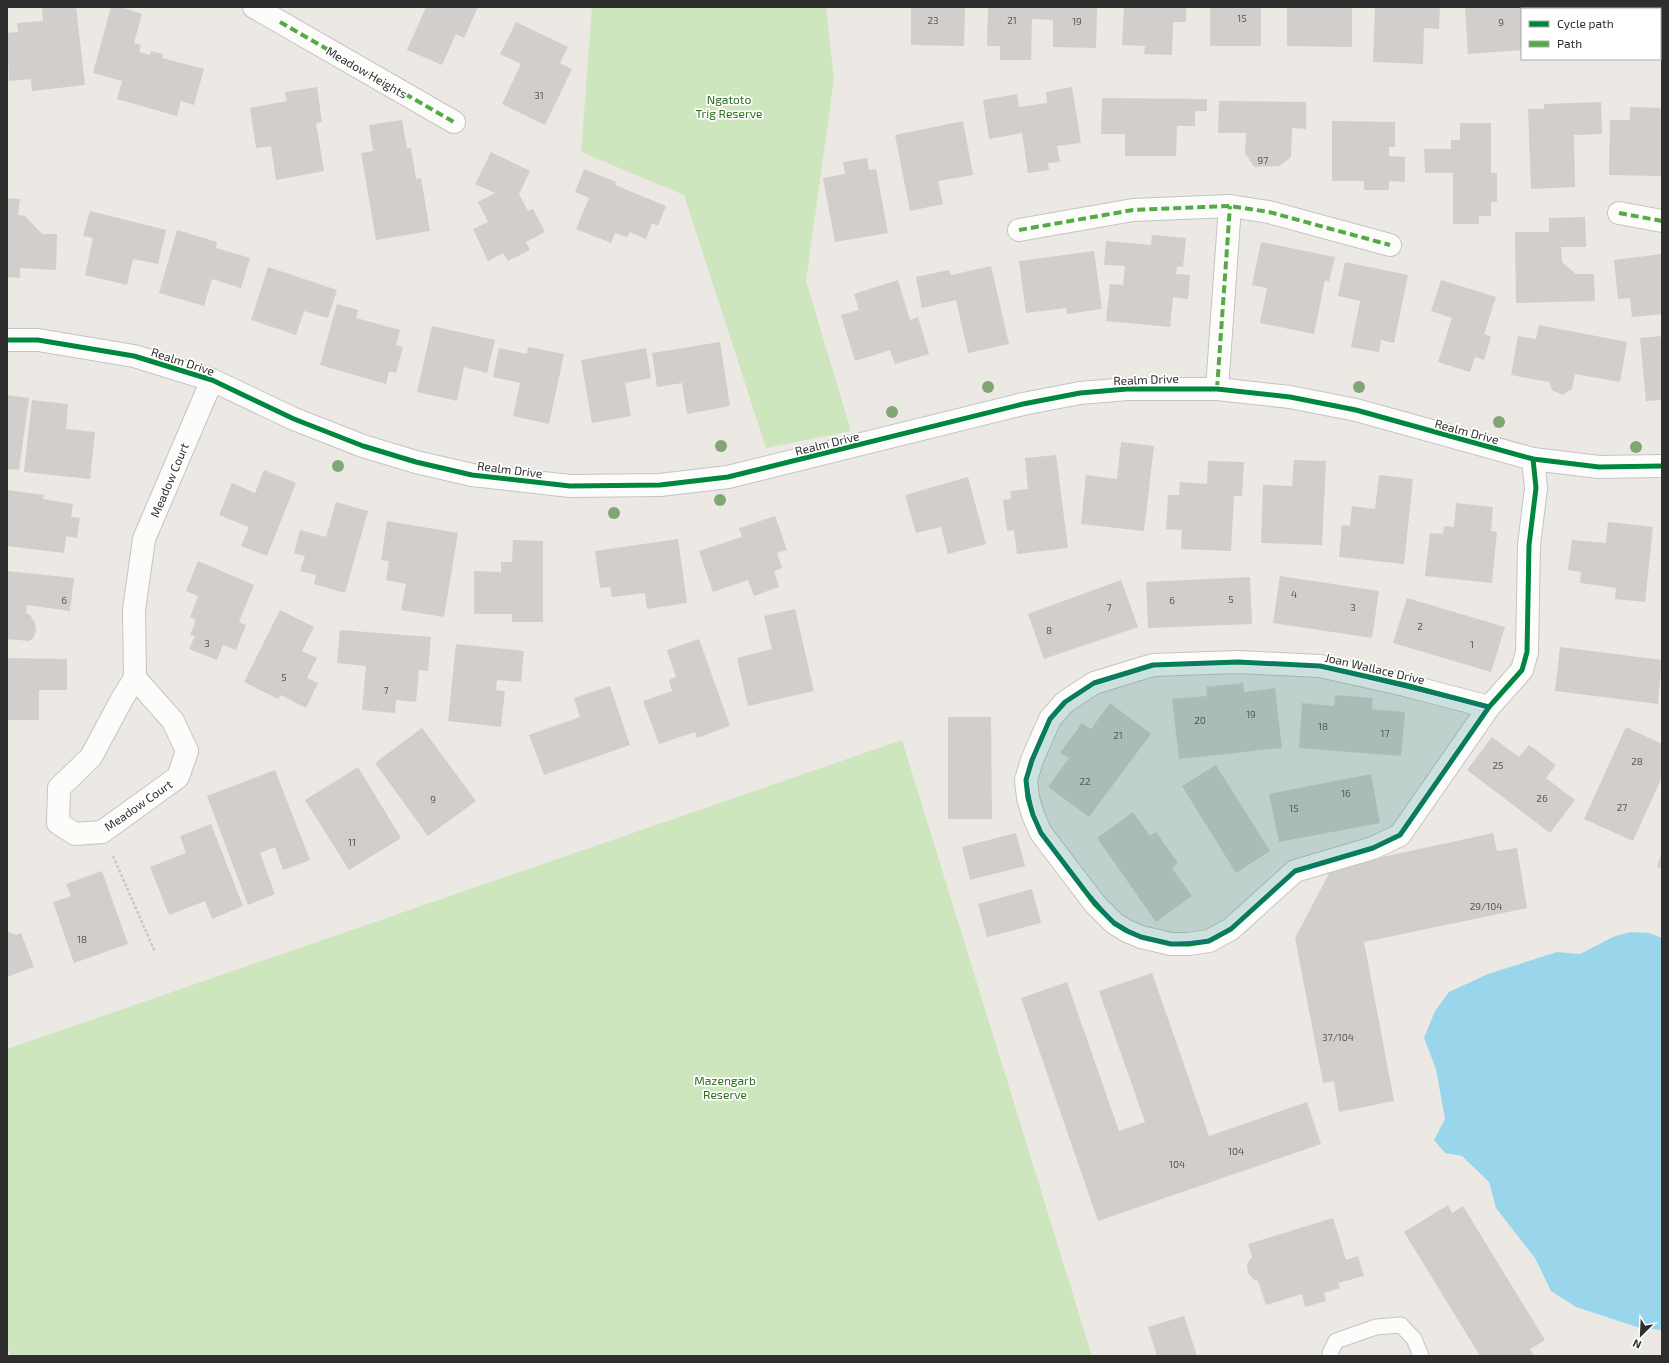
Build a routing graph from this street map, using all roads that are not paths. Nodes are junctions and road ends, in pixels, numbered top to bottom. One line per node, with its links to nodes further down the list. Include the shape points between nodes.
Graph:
1 (254, 7): 2 (street, Meadow Heights)
2 (454, 122)
3 (1230, 206): 6 (street, via 1133,210); 7 (street, via 1269,212); 10 (street)
4 (1619, 213): 5 (street)
5 (1662, 221)
6 (1019, 230)
7 (1390, 245)
8 (7, 340): 9 (street, Realm Drive, via 38,340 134,356)
9 (212, 380): 10 (street, Realm Drive, via 294,419 363,446 416,462 472,475 570,486 660,485 728,477 1008,408 1080,393 1126,389); 13 (street, Meadow Court, via 144,539 134,610)
10 (1217, 389): 11 (street, Realm Drive, via 1290,397 1356,410)
11 (1533, 459): 12 (street, Realm Drive, via 1599,467); 14 (street, Joan Wallace Drive, via 1536,488 1529,545 1527,652 1522,670)
12 (1662, 466)
13 (135, 678): 13 (street, Meadow Court, via 173,721 187,751 178,777 102,832 76,834 58,823 59,788 91,757)
14 (1489, 707): 14 (street, Joan Wallace Drive, via 1400,835 1373,848 1295,871 1230,930 1209,941 1171,944 1141,937 1114,923 1095,904 1042,833 1028,798 1026,780 1032,760 1050,719 1065,702 1094,683 1153,665 1238,662 1320,666)
15 (1331, 1356): 16 (lane, via 1336,1341 1376,1327 1401,1325 1414,1339)
16 (1421, 1356)

